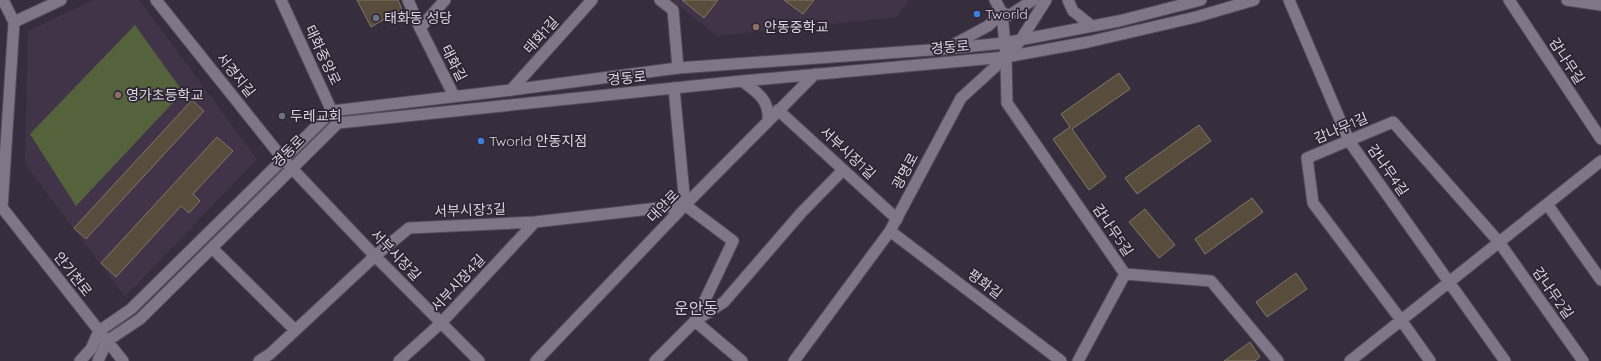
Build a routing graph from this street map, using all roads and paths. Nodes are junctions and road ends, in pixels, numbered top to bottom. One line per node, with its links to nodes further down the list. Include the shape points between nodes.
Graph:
1 (3, 0): 20 (street)
2 (61, 0): 20 (street)
3 (156, 0): 39 (street, 서경지길)
4 (281, 0): 34 (street, 태화중앙로)
5 (408, 0): 22 (street, 태화길)
6 (445, 0): 22 (street)
7 (592, 0): 31 (street, 태화1길)
8 (660, 0): 27 (street, via 673,10)
9 (995, 0): 19 (street)
10 (1033, 0): 19 (street, via 1010,15)
11 (1046, 0): 23 (street, 광명로)
12 (1068, 0): 21 (street, via 1073,11)
13 (1254, 0): 26 (street, 경동로, via 1196,17)
14 (1289, 0): 38 (street, 감나무4길)
15 (1509, 0): 37 (street, 감나무길)
16 (1567, 0): 18 (street)
17 (1196, 1): 21 (street, 경동로)
18 (1601, 5)
19 (1002, 13): 24 (street, 감나무5길); 25 (street, via 988,26)
20 (14, 22): 45 (street)
21 (1092, 26): 23 (street, 경동로)
22 (420, 28): 32 (street, 태화길)
23 (1020, 41): 24 (street, 경동로); 26 (street, 광명로)
24 (1004, 43): 25 (street, 경동로); 26 (street, 감나무5길)
25 (944, 49): 27 (street, 경동로)
26 (1006, 57): 28 (street, 경동로); 46 (street, 광명로, via 961,98); 52 (street, 감나무5길, via 1007,103)
27 (678, 68): 31 (street, 경동로)
28 (814, 74): 29 (street, 경동로); 33 (street, 대안로)
29 (742, 81): 30 (street, 경동로); 35 (street, via 763,98)
30 (674, 88): 36 (street, 경동로); 44 (street)
31 (511, 90): 32 (street, 경동로)
32 (454, 96): 34 (street, 경동로)
33 (778, 110): 35 (street, 대안로); 42 (street, 서부시장1길)
34 (332, 111): 36 (street, 태화중앙로); 39 (street, 경동로)
35 (768, 121): 44 (street, 대안로)
36 (338, 123): 41 (street, 경동로)
37 (1600, 136)
38 (1349, 141): 49 (street, 감나무1길, via 1393,122); 54 (street, 감나무4길); 55 (street, 감나무1길, via 1307,158 1313,203)
39 (283, 159): 41 (street, 서경지길); 58 (street, 경동로, via 131,309)
40 (1601, 161): 43 (street)
41 (292, 168): 50 (street, 경동로); 51 (street, 서부시장길)
42 (843, 170): 46 (street, 서부시장1길); 56 (street, via 801,213 724,302)
43 (1547, 204): 49 (street); 53 (street)
44 (685, 205): 47 (street, 서부시장3길); 56 (street, via 733,241); 68 (street, 대안로)
45 (1, 206): 58 (street, 안기천로)
46 (897, 219): 48 (street, 광명로)
47 (535, 222): 51 (street, 서부시장3길, via 409,228); 57 (street, 서부시장4길)
48 (890, 231): 71 (street, 광명로); 72 (street, 평화길)
49 (1499, 242): 54 (street); 78 (street, 감나무2길)
50 (212, 248): 59 (street); 60 (street, 경동로, via 140,319)
51 (375, 256): 57 (street, 서부시장길); 59 (street, 서부시장3길)
52 (1125, 274): 73 (street); 74 (street, 감나무5길, via 1211,281)
53 (1601, 280)
54 (1449, 282): 55 (street); 77 (street)
55 (1401, 320): 75 (street); 76 (street)
56 (695, 321): 69 (street); 70 (street)
57 (441, 323): 66 (street, 서부시장4길); 67 (street, 서부시장길)
58 (99, 330): 60 (street, 안기천로); 62 (street, via 91,349)
59 (295, 330): 61 (street, 서부시장3길)
60 (107, 341): 63 (street); 64 (street, 안기천로)
61 (273, 357): 65 (street, 서부시장3길)
62 (80, 361)
63 (98, 361)
64 (123, 361)
65 (259, 361)
66 (399, 361)
67 (478, 361)
68 (536, 361)
69 (655, 361)
70 (742, 361)
71 (794, 361)
72 (1061, 361)
73 (1078, 361)
74 (1278, 361)
75 (1350, 361)
76 (1430, 361)
77 (1505, 361)
78 (1583, 361)

